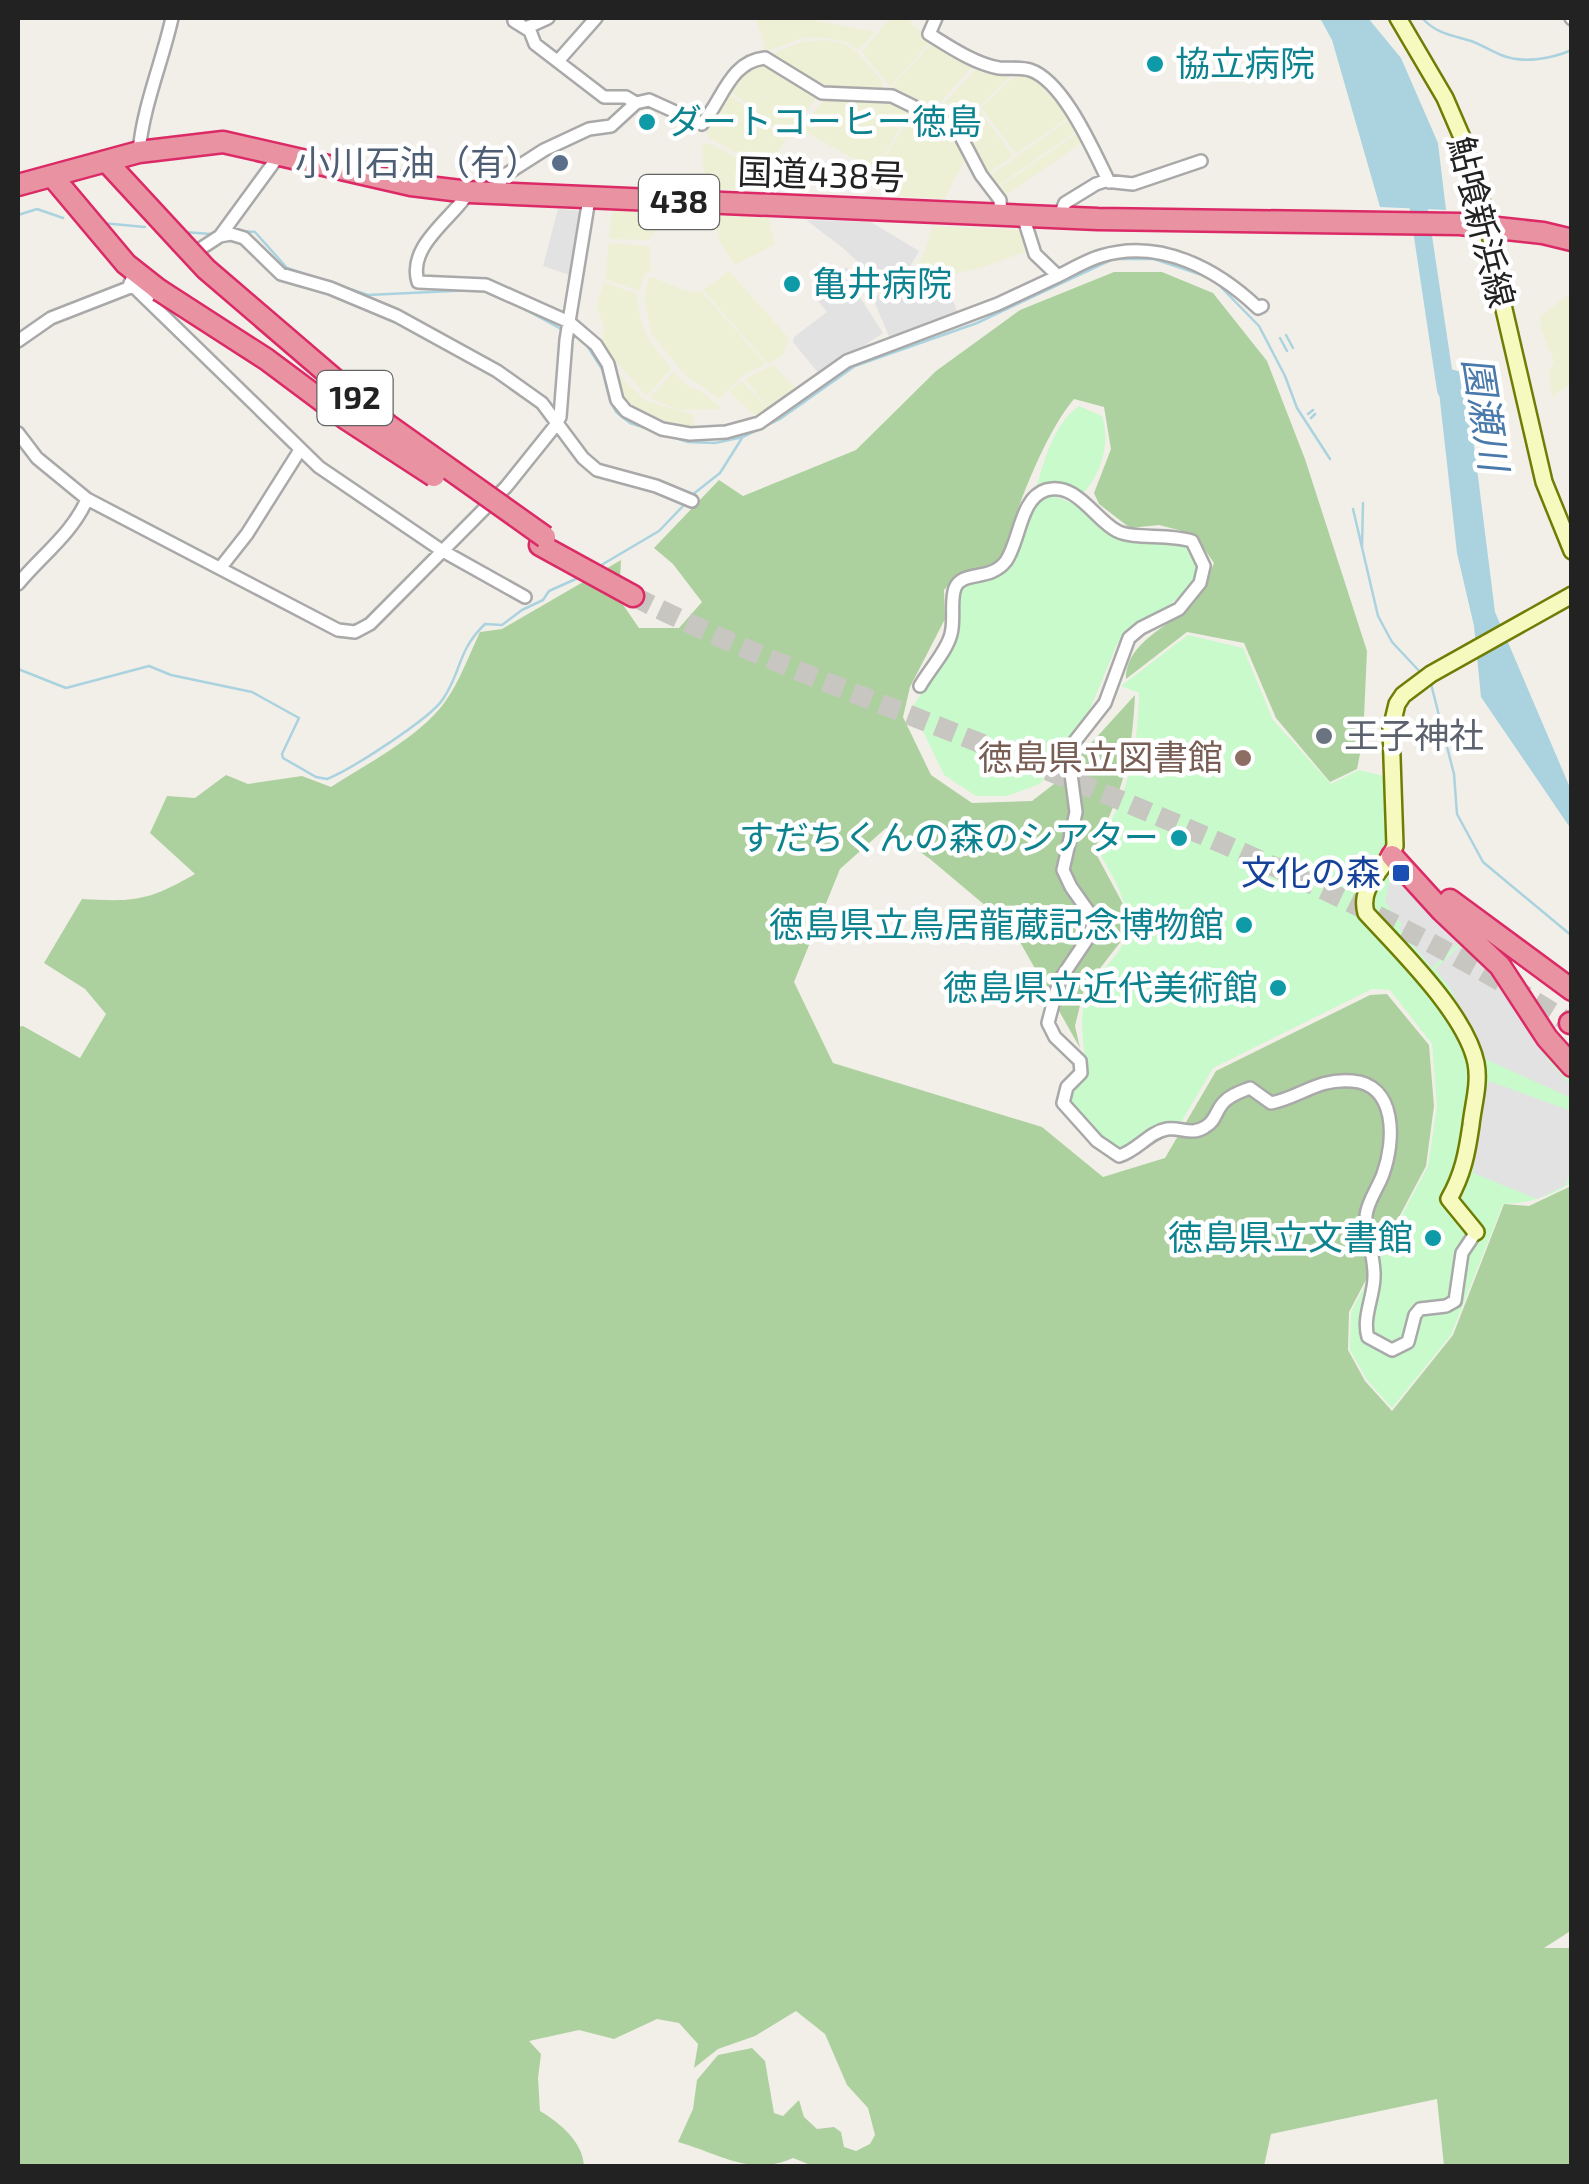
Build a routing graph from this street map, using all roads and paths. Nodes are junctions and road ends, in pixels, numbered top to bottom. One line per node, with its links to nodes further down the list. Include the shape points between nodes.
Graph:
1 (172, 18): 8 (street, via 142,118)
2 (548, 18): 6 (street, via 520,25)
3 (596, 18): 6 (street)
4 (936, 18): 13 (street, via 929,34 946,45 994,68 1037,74 1074,113)
5 (1398, 18): 21 (main road, 鮎喰新浜線, via 1445,98)
6 (558, 61): 7 (street, via 604,97)
7 (636, 102): 16 (street, via 610,126 544,150 505,175); 18 (street, via 649,100 702,124 735,74 758,58 822,93 904,100 960,133 1000,200)
8 (139, 152): 9 (highway, 国道438号 / 438, via 223,142); 10 (highway, 国道438号 / 438)
9 (280, 154): 15 (highway, 国道438号 / 438); 22 (street)
10 (106, 160): 12 (highway, 国道438号 / 438); 24 (highway, 192)
11 (1201, 160): 13 (street, via 1133,184)
12 (52, 176): 14 (highway, 国道438号 / 438); 26 (highway, 192)
13 (1110, 182): 20 (street, via 1065,203)
14 (18, 185)
15 (469, 192): 16 (highway, 国道438号 / 438); 28 (street, via 423,246 418,282 486,285)
16 (494, 193): 17 (highway, 国道438号 / 438)
17 (588, 199): 18 (highway, 国道438号 / 438); 28 (street)
18 (1001, 215): 19 (highway, 国道438号 / 438)
19 (1023, 216): 20 (highway, 国道438号 / 438); 25 (street, via 1035,254)
20 (1060, 218): 21 (highway, 国道438号 / 438)
21 (1489, 226): 23 (highway, 国道438号 / 438); 37 (main road, 鮎喰新浜線, via 1544,482)
22 (220, 236): 24 (street); 30 (street, via 244,238 282,274 342,293 454,346 522,387)
23 (1572, 240)
24 (194, 246): 35 (highway, 192, bridge, via 220,281 389,426)
25 (1058, 276): 27 (street, via 1104,255 1153,253 1211,271); 28 (street, via 846,361 759,423 726,432 662,430 626,411 596,345)
26 (132, 278): 29 (street, via 128,288 51,318); 32 (street); 35 (highway, 192, bridge)
27 (1262, 306)
28 (568, 322): 30 (street)
29 (18, 341)
30 (558, 422): 34 (street, via 596,470); 36 (street, via 506,487)
31 (18, 433): 33 (street)
32 (300, 450): 36 (street); 38 (street)
33 (87, 499): 38 (street); 39 (street, via 75,525)
34 (692, 501)
35 (543, 541): 40 (highway, 192)
36 (442, 550): 38 (street, via 355,632 338,630); 42 (street)
37 (1572, 552)
38 (221, 567)
39 (18, 584)
40 (634, 593)
41 (1572, 595): 44 (main road, via 1431,674 1397,704)
42 (525, 597)
43 (920, 686): 47 (street, via 950,638 958,582 1002,566 1031,501 1045,490 1082,499 1114,530 1192,541 1204,566 1200,583 1178,608 1129,638 1105,703 1072,745 1076,812 1064,870 1093,918 1092,932 1059,981 1048,1023 1080,1061 1081,1073 1064,1103 1119,1156 1169,1128 1200,1130 1231,1096 1250,1088 1271,1103 1330,1082 1376,1088 1387,1102 1388,1149 1366,1210 1374,1280 1365,1328 1368,1337 1392,1350 1408,1342 1420,1309 1455,1301 1462,1253)
44 (1393, 851): 45 (highway); 46 (highway, via 1500,966); 47 (main road, via 1364,904 1430,984 1476,1063 1468,1154 1449,1199)
45 (1572, 990)
46 (1572, 1066)
47 (1476, 1232)

